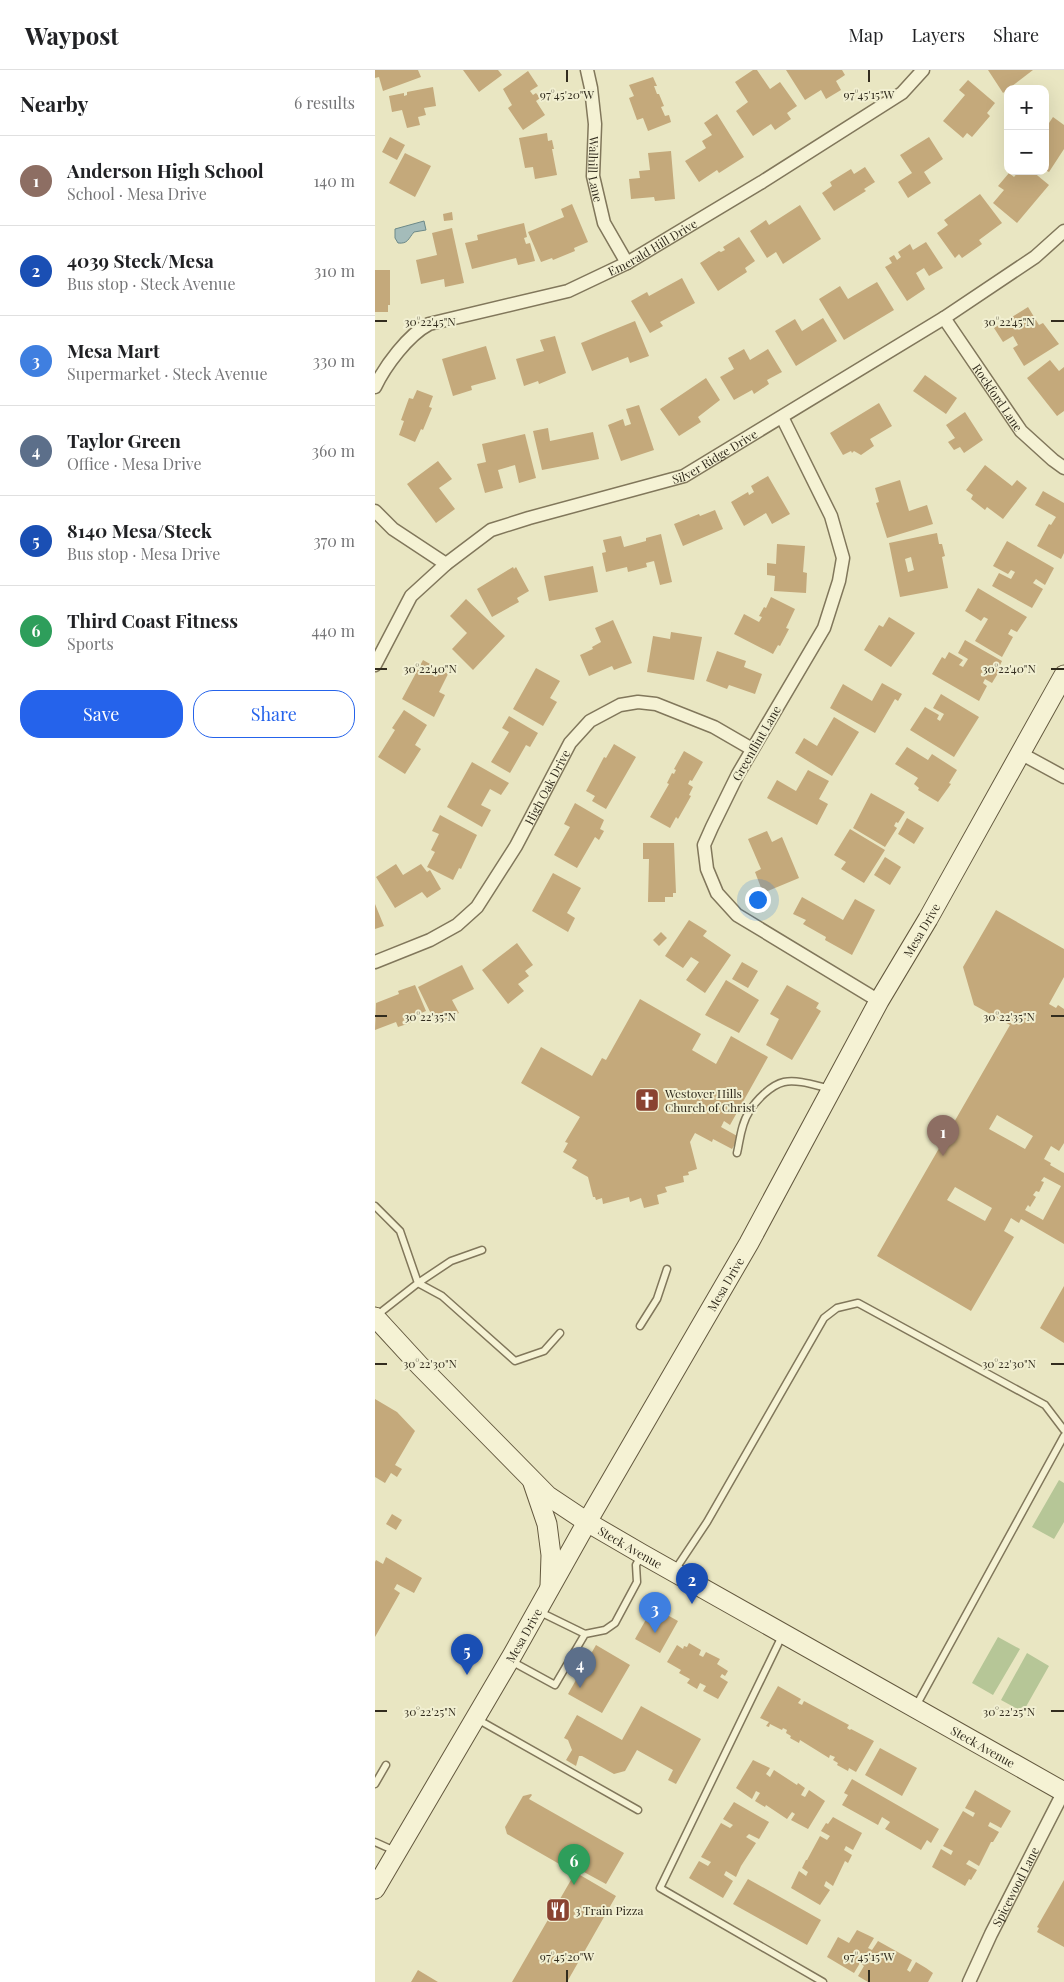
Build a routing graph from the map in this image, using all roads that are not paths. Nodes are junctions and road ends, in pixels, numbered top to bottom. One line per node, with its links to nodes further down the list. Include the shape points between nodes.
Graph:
1 (587, 70): 4 (street, Walhill Lane, via 595,124 593,176 604,223)
2 (923, 70): 4 (street, Emerald Hill Drive, via 902,93 763,182)
3 (1064, 231): 5 (street, Silver Ridge Drive, via 1035,257)
4 (627, 263): 6 (street, Emerald Hill Drive, via 568,291 429,324 417,330)
5 (944, 318): 7 (street, Silver Ridge Drive); 8 (street, Rockford Lane, via 1021,431)
6 (377, 379)
7 (782, 417): 10 (street, Silver Ridge Drive, via 684,476 491,530); 13 (street, Greenflint Lane, via 831,516 843,558 824,628)
8 (1064, 468)
9 (375, 511): 10 (street, via 393,529)
10 (446, 564): 11 (street, Silver Ridge Drive, via 411,596)
11 (375, 665)
12 (1064, 675): 14 (street, Mesa Drive)
13 (752, 749): 16 (street, High Oak Drive, via 714,727 656,704 620,705 589,721 570,743 516,846 477,907 457,925 430,940); 17 (street, Greenflint Lane, via 704,845 707,869 717,893 737,915 761,931)
14 (1020, 754): 15 (street); 17 (street, Mesa Drive, via 929,919)
15 (1064, 776)
16 (375, 962)
17 (879, 1001): 18 (street, Mesa Drive)
18 (832, 1089): 19 (lane, via 786,1082 766,1092 749,1112); 30 (street, Mesa Drive, via 749,1243)
19 (737, 1153)
20 (375, 1206): 23 (lane, via 400,1231)
21 (482, 1250): 23 (lane, via 451,1261)
22 (667, 1269): 25 (lane, via 657,1299)
23 (418, 1283): 24 (lane); 26 (lane, via 443,1296 515,1360 544,1351)
24 (375, 1317): 29 (street, Steck Avenue)
25 (640, 1326)
26 (560, 1333)
27 (1064, 1430): 32 (lane, via 1045,1405 858,1303 837,1308 824,1318 707,1522)
28 (1064, 1436): 38 (lane)
29 (533, 1482): 30 (street, Steck Avenue); 33 (street, via 548,1531)
30 (587, 1522): 31 (street, Steck Avenue); 33 (street, Mesa Drive)
31 (642, 1554): 32 (street, Steck Avenue); 36 (lane, via 636,1566 637,1582 615,1623 605,1630)
32 (674, 1571): 35 (street, Steck Avenue)
33 (550, 1589): 34 (street, Mesa Drive)
34 (538, 1611): 36 (lane); 37 (street, Mesa Drive)
35 (783, 1633): 38 (street, Steck Avenue); 47 (lane, via 660,1888)
36 (585, 1634): 37 (lane, via 555,1685)
37 (510, 1660): 39 (street, Mesa Drive)
38 (915, 1708): 42 (street, Steck Avenue)
39 (475, 1718): 43 (lane); 45 (street, Mesa Drive)
40 (386, 1765): 41 (lane)
41 (375, 1784)
42 (1064, 1791): 48 (street, Spicewood Lane)
43 (638, 1810)
44 (375, 1842): 45 (lane)
45 (396, 1852): 46 (street, Mesa Drive)
46 (375, 1888)
47 (823, 1982)
48 (969, 1982)

